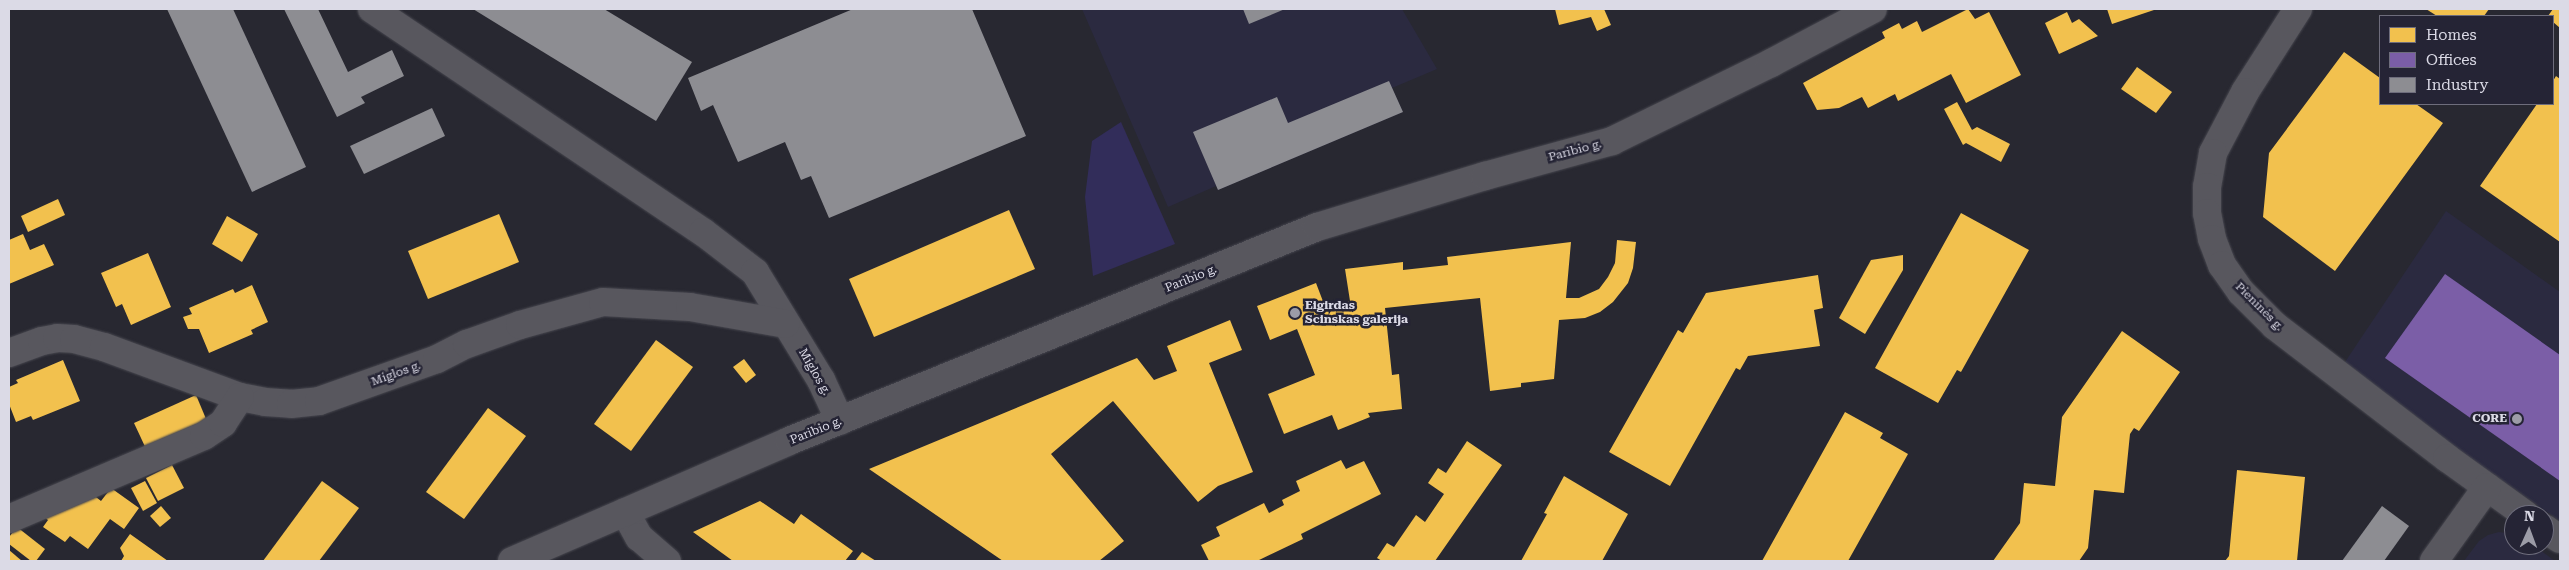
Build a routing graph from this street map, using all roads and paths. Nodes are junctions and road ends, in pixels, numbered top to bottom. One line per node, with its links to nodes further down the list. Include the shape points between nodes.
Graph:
1 (372, 9): 4 (street, Miglos g., via 755,272)
2 (1873, 9): 7 (street, Paribio g., via 1612,141 1476,178 1317,227)
3 (2298, 9): 8 (street, Pieninės g., via 2245,92 2213,153 2207,187 2207,213 2222,265 2241,292 2276,326)
4 (786, 324): 6 (street, Miglos g., via 690,307 603,302 520,325 319,401 290,404); 7 (street, Miglos g., via 821,380)
5 (9, 353): 6 (street, Miglos g., via 42,341 74,339)
6 (240, 397): 11 (street, via 224,423 204,436)
7 (840, 420): 10 (street, Paribio g.)
8 (2487, 487): 9 (street, Pieninės g.); 14 (street)
9 (2512, 505)
10 (625, 512): 12 (street, Paribio g.); 13 (street, via 639,537)
11 (9, 519)
12 (512, 561)
13 (667, 561)
14 (2434, 561)

